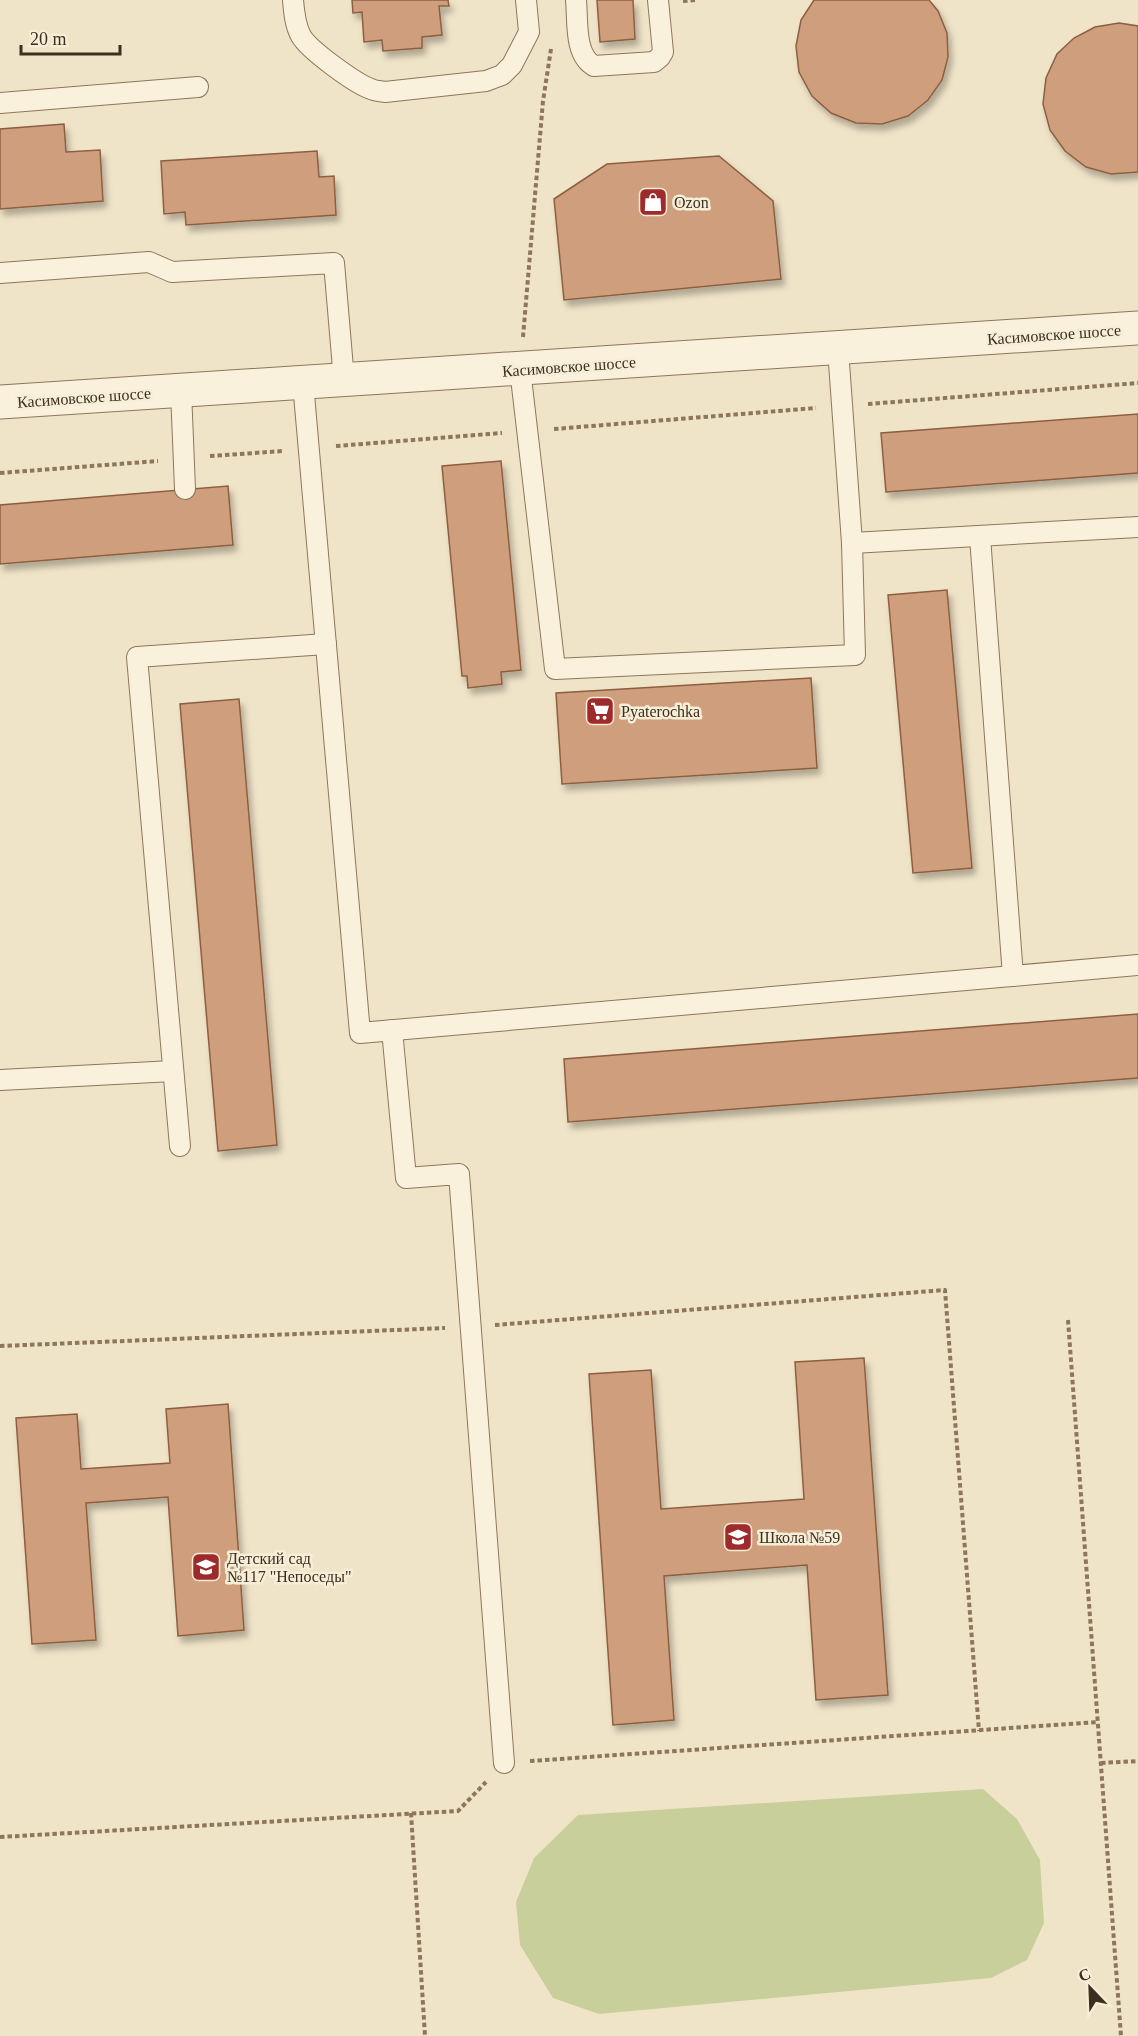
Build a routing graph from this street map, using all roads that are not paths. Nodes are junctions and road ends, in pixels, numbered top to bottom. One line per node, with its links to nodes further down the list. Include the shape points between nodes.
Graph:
1 (293, 0): 2 (lane, via 300,35 310,48 358,82 385,92 486,81 502,75 512,65 529,32)
2 (526, 0)
3 (576, 0): 4 (lane, via 581,51 594,66 654,62 660,57 663,52)
4 (658, 0)
5 (198, 87): 6 (lane)
6 (0, 103)
7 (0, 273): 11 (lane, via 149,262 172,272 334,263)
8 (1138, 328): 9 (street, Касимовское шоссе)
9 (838, 349): 10 (street, Касимовское шоссе); 18 (lane)
10 (520, 369): 11 (street, Касимовское шоссе); 18 (lane, via 555,669 855,655)
11 (344, 380): 12 (street, Касимовское шоссе)
12 (303, 383): 13 (street, Касимовское шоссе); 19 (lane)
13 (181, 391): 14 (street, Касимовское шоссе); 15 (lane)
14 (0, 402)
15 (185, 489)
16 (1138, 527): 17 (lane)
17 (980, 537): 18 (lane); 21 (lane)
18 (852, 543)
19 (326, 644): 22 (lane, via 360,1033); 23 (lane, via 137,657)
20 (1138, 965): 21 (lane)
21 (1013, 976): 22 (lane)
22 (392, 1030): 26 (lane, via 406,1178 459,1174)
23 (173, 1071): 24 (lane); 25 (lane)
24 (0, 1080)
25 (180, 1146)
26 (504, 1763)

